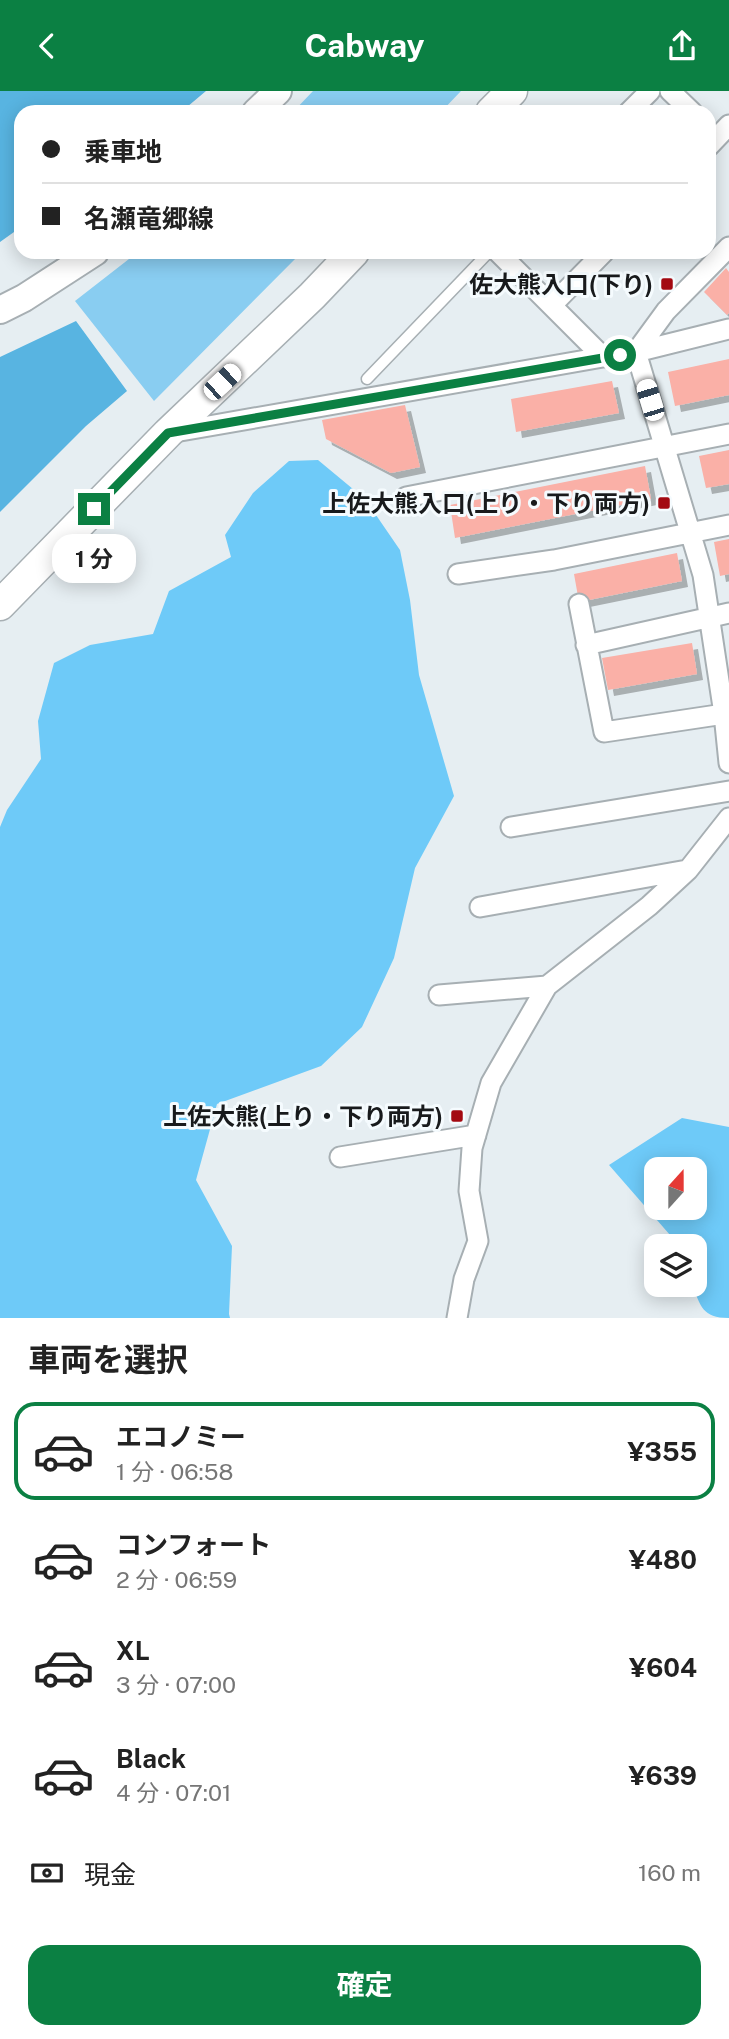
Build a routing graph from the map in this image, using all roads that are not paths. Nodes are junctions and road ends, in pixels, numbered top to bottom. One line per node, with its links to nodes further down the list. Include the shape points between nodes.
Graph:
1 (278, 91): 5 (street)
2 (512, 91): 6 (main road)
3 (650, 91): 7 (street)
4 (670, 91): 8 (street)
5 (263, 105)
6 (498, 105)
7 (636, 105)
8 (685, 105)
9 (729, 247): 18 (street, via 666,311)
10 (83, 259): 16 (street)
11 (347, 259): 21 (main road)
12 (482, 259): 20 (lane)
13 (505, 259): 15 (street)
14 (597, 259): 15 (street)
15 (552, 305): 19 (street)
16 (0, 310)
17 (729, 329): 18 (street)
18 (636, 352): 19 (street); 23 (street)
19 (603, 357): 21 (street)
20 (367, 379)
21 (168, 433): 29 (main road)
22 (729, 434): 23 (street)
23 (664, 447): 24 (street); 26 (street)
24 (406, 497)
25 (729, 525): 26 (street)
26 (690, 533): 27 (street); 31 (street)
27 (458, 574)
28 (579, 604): 32 (street)
29 (0, 605)
30 (729, 613): 31 (street)
31 (709, 617): 32 (street); 33 (street)
32 (586, 645): 33 (street, via 604,732)
33 (724, 714): 34 (street)
34 (729, 762)
35 (729, 791): 37 (street)
36 (729, 818): 38 (street)
37 (511, 827)
38 (688, 870): 39 (street); 40 (street)
39 (480, 907)
40 (547, 986): 41 (street); 42 (street, via 491,1083)
41 (439, 995)
42 (476, 1135): 43 (street); 44 (street, via 469,1191 478,1241 464,1279)
43 (340, 1157)
44 (457, 1318)

